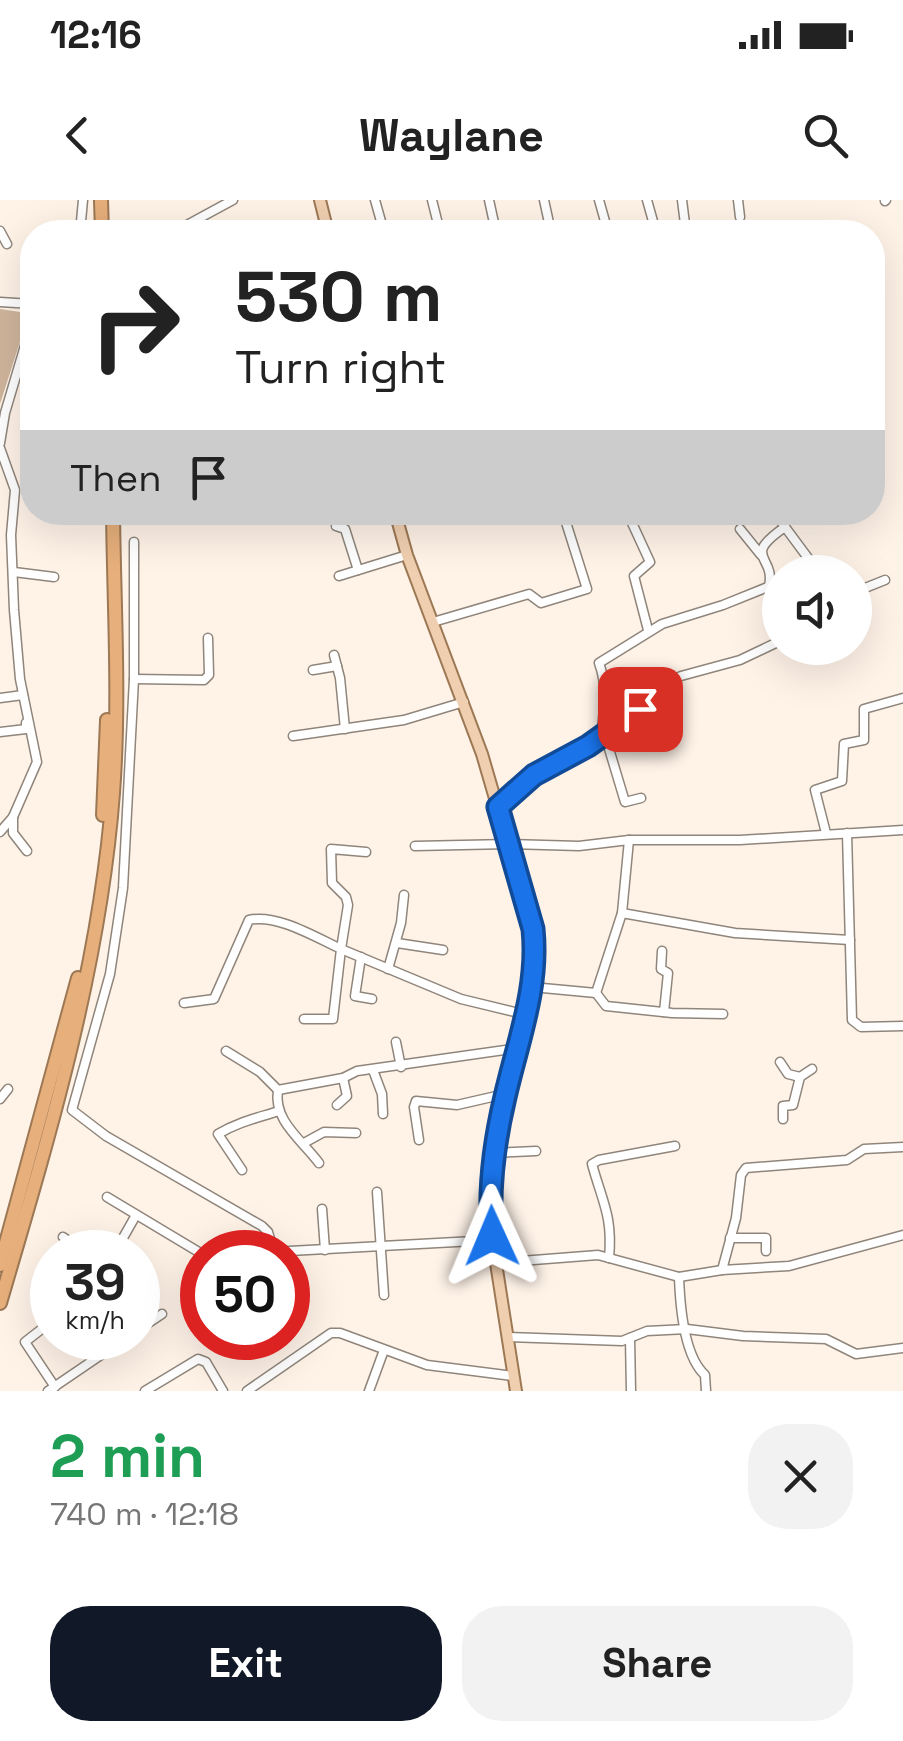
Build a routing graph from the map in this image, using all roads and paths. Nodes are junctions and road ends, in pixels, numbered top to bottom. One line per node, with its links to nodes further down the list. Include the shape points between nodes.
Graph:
1 (232, 200): 4 (street)
2 (738, 200): 3 (street)
3 (740, 216)
4 (196, 220)
5 (0, 231): 6 (street)
6 (7, 244)
7 (20, 362): 8 (street)
8 (0, 445): 22 (street, via 15,490)
9 (110, 525): 119 (highway, via 108,719 98,858 66,1032)
10 (110, 525): 123 (highway, via 116,730 103,886 79,1016)
11 (398, 525): 18 (main road)
12 (567, 525): 30 (street, via 587,589 541,602 527,595)
13 (633, 525): 31 (street, via 650,562 634,576)
14 (336, 526): 23 (street, via 345,530)
15 (785, 527): 19 (street); 20 (street, via 764,543)
16 (740, 529): 20 (street)
17 (134, 542): 37 (street)
18 (407, 554): 23 (street); 30 (main road)
19 (805, 555)
20 (761, 556)
21 (0, 558): 22 (street)
22 (11, 560): 24 (street)
23 (358, 570): 25 (street)
24 (14, 572): 26 (street); 38 (street)
25 (339, 576)
26 (54, 577)
27 (885, 580): 28 (street)
28 (872, 585)
29 (762, 589): 31 (street)
30 (433, 622): 41 (main road)
31 (648, 630): 45 (street, via 599,662)
32 (208, 638): 37 (street, via 204,680)
33 (762, 648): 45 (street, via 681,676 674,680 676,696)
34 (334, 654): 35 (street)
35 (337, 666): 36 (street); 43 (street)
36 (313, 670)
37 (134, 680): 108 (street, via 123,888 110,974 72,1110)
38 (24, 695): 39 (street); 42 (street)
39 (0, 698)
40 (903, 698): 52 (street, via 864,709 864,740 844,744 842,782 814,790)
41 (464, 702): 43 (street); 48 (main road)
42 (28, 719): 44 (street, via 26,729); 49 (street, via 37,762)
43 (345, 729): 46 (street)
44 (0, 732)
45 (602, 734): 47 (street, via 625,802); 48 (street, via 534,775)
46 (293, 736)
47 (641, 798)
48 (498, 807): 55 (main road)
49 (12, 816): 51 (street); 57 (street)
50 (903, 830): 53 (street)
51 (0, 832)
52 (826, 833): 53 (street); 54 (street)
53 (848, 833): 61 (street)
54 (630, 840): 55 (street); 60 (street)
55 (508, 844): 56 (street); 68 (main road, via 533,929)
56 (415, 846)
57 (27, 851)
58 (366, 852): 63 (street, via 331,849 332,883 348,904)
59 (404, 895): 62 (street)
60 (622, 913): 61 (street, via 735,933); 69 (street)
61 (850, 940): 76 (street, via 852,1020)
62 (397, 942): 64 (street); 67 (street)
63 (341, 949): 66 (street); 71 (street, via 254,918 214,999); 75 (street, via 333,1019)
64 (443, 950)
65 (662, 951): 72 (street, via 661,969 668,972)
66 (361, 958): 67 (street); 70 (street, via 356,996)
67 (388, 969): 74 (street, via 460,999)
68 (532, 987): 69 (street); 74 (main road)
69 (596, 993): 72 (street, via 606,1006)
70 (372, 998)
71 (184, 1002)
72 (664, 1012): 73 (street)
73 (723, 1014)
74 (527, 1015): 78 (main road)
75 (304, 1019)
76 (903, 1026)
77 (396, 1042): 81 (street)
78 (519, 1048): 81 (street); 88 (main road)
79 (226, 1051): 87 (street)
80 (780, 1062): 85 (street)
81 (401, 1067): 83 (street)
82 (812, 1069): 85 (street)
83 (373, 1070): 84 (street); 92 (street)
84 (344, 1078): 87 (street); 90 (street, via 348,1096)
85 (800, 1078): 93 (street)
86 (8, 1089): 89 (street)
87 (278, 1090): 91 (street)
88 (506, 1094): 95 (street, via 457,1105 416,1101); 100 (main road)
89 (0, 1099)
90 (336, 1105)
91 (278, 1111): 96 (street); 102 (street, via 218,1134)
92 (383, 1114)
93 (783, 1119)
94 (356, 1133): 96 (street, via 324,1132)
95 (419, 1140)
96 (304, 1143): 101 (street)
97 (675, 1146): 117 (street, via 592,1164 606,1200)
98 (903, 1146): 110 (street, via 864,1149 852,1160 746,1168)
99 (536, 1151): 100 (street)
100 (494, 1153): 111 (main road)
101 (319, 1164)
102 (242, 1170)
103 (377, 1192): 113 (street)
104 (107, 1197): 106 (street)
105 (322, 1209): 114 (street)
106 (136, 1215): 107 (street); 112 (street)
107 (127, 1230)
108 (266, 1230)
109 (903, 1235): 120 (street, via 789,1266)
110 (730, 1238): 116 (street, via 766,1238); 120 (street)
111 (493, 1240): 113 (street); 118 (main road)
112 (180, 1241)
113 (382, 1246): 114 (street); 122 (street)
114 (325, 1250): 115 (street)
115 (310, 1251)
116 (766, 1251)
117 (609, 1258): 118 (street); 121 (street)
118 (496, 1263): 125 (main road)
119 (0, 1265)
120 (722, 1270): 121 (street)
121 (679, 1277): 124 (street)
122 (384, 1295)
123 (0, 1303)
124 (686, 1329): 126 (street); 127 (street, via 826,1340 856,1354); 139 (street)
125 (508, 1337): 126 (street); 131 (main road)
126 (630, 1338): 138 (street)
127 (903, 1348)
128 (384, 1350): 131 (street, via 428,1365); 135 (street, via 331,1333); 136 (street)
129 (35, 1360): 132 (street)
130 (94, 1360): 132 (street)
131 (513, 1376): 137 (main road)
132 (52, 1389)
133 (146, 1391): 134 (street, via 198,1359)
134 (223, 1391)
135 (247, 1391)
136 (369, 1391)
137 (516, 1391)
138 (631, 1391)
139 (706, 1391)

